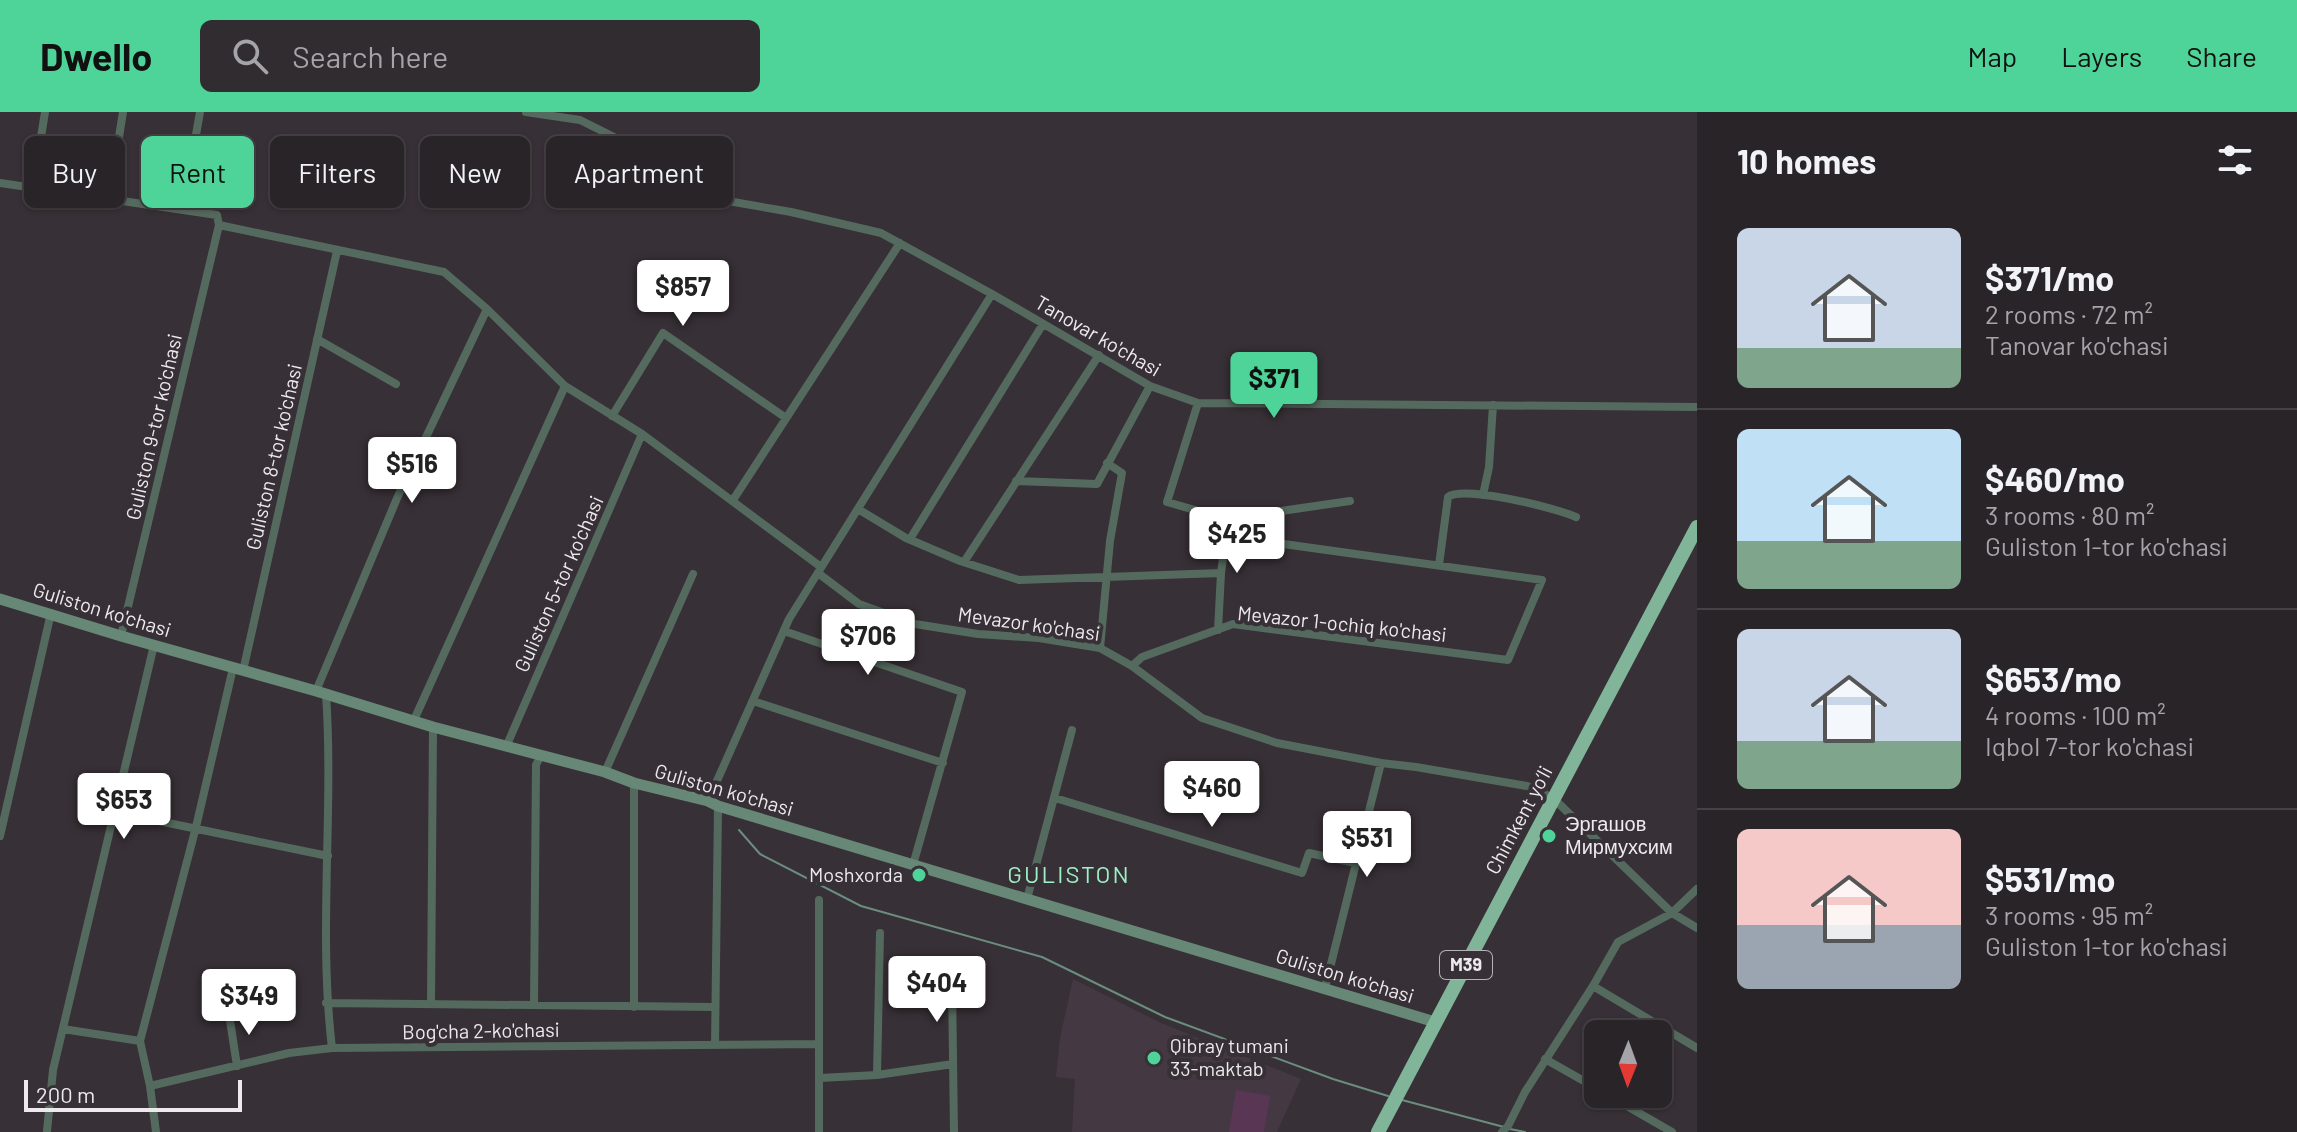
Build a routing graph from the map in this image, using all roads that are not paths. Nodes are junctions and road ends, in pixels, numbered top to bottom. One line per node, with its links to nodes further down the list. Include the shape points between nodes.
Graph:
1 (45, 112): 5 (street)
2 (123, 112): 6 (street)
3 (200, 112): 7 (street)
4 (526, 112): 12 (street, Tanovar ko'chasi, via 580,120 660,160 722,200 881,233)
5 (41, 136)
6 (119, 136)
7 (196, 136)
8 (0, 183): 9 (street)
9 (24, 186)
10 (183, 208): 11 (street, Mevazor ko'chasi, via 217,215)
11 (219, 225): 13 (street, Mevazor ko'chasi); 49 (street, Guliston 9-tor ko'chasi)
12 (900, 243): 14 (street, Tanovar ko'chasi); 26 (street)
13 (337, 251): 15 (street, Mevazor ko'chasi, via 444,272); 17 (street, Guliston 8-tor ko'chasi)
14 (992, 294): 16 (street, Tanovar ko'chasi); 33 (street)
15 (487, 309): 20 (street, Mevazor ko'chasi); 54 (street, via 398,496)
16 (1043, 324): 18 (street, Tanovar ko'chasi); 38 (street)
17 (317, 339): 19 (street); 53 (street, Guliston 8-tor ko'chasi)
18 (1099, 355): 21 (street, Tanovar ko'chasi); 29 (street)
19 (396, 384)
20 (565, 386): 25 (street, Mevazor ko'chasi); 56 (street)
21 (1150, 386): 22 (street, Tanovar ko'chasi); 28 (street)
22 (1198, 403): 23 (street, Tanovar ko'chasi); 35 (street, via 1167,502)
23 (1493, 405): 24 (street, Tanovar ko'chasi); 30 (street)
24 (1697, 407)
25 (612, 416): 26 (street, via 663,333); 27 (street, Mevazor ko'chasi)
26 (786, 418): 31 (street)
27 (642, 434): 31 (street, Mevazor ko'chasi); 59 (street, Guliston 5-tor ko'chasi)
28 (1107, 463): 29 (street, via 1097,484); 44 (street, via 1122,473)
29 (1016, 481): 39 (street)
30 (1483, 495): 34 (street); 40 (street, via 1448,497)
31 (733, 500): 41 (street, Mevazor ko'chasi)
32 (1350, 501): 35 (street)
33 (858, 509): 38 (street); 41 (street)
34 (1576, 517)
35 (1226, 519): 37 (street)
36 (1697, 527): 66 (highway, Chimkent yo‘li / M39)
37 (1226, 536): 40 (street); 42 (street)
38 (910, 539): 39 (street)
39 (964, 562): 44 (street, via 1019,580)
40 (1439, 565): 47 (street, Mevazor 1-ochiq ko'chasi, via 1542,580 1508,660 1233,624)
41 (820, 570): 48 (street); 51 (street, Mevazor ko'chasi, via 859,604 915,624)
42 (1221, 573): 44 (street); 47 (street)
43 (693, 574): 63 (street)
44 (1106, 578): 51 (street)
45 (0, 599): 46 (main road, Guliston ko'chasi)
46 (51, 613): 49 (main road, Guliston ko'chasi); 70 (street)
47 (1218, 630): 52 (street, Mevazor 1-ochiq ko'chasi, via 1142,657)
48 (784, 631): 55 (street); 61 (street, via 962,692)
49 (121, 636): 50 (main road, Guliston ko'chasi)
50 (154, 645): 53 (main road, Guliston ko'chasi); 68 (street)
51 (1100, 648): 52 (street, Mevazor ko'chasi)
52 (1132, 666): 62 (street, Mevazor ko'chasi, via 1202,718 1277,743)
53 (238, 669): 54 (main road, Guliston ko'chasi); 69 (street, Guliston 8-tor ko'chasi)
54 (321, 692): 56 (main road, Guliston ko'chasi); 71 (street)
55 (753, 701): 61 (street); 67 (street)
56 (414, 720): 57 (main road, Guliston ko'chasi)
57 (433, 727): 59 (main road, Guliston ko'chasi); 85 (street)
58 (1072, 730): 65 (street)
59 (506, 747): 60 (main road, Guliston ko'chasi)
60 (541, 755): 63 (main road, Guliston ko'chasi); 86 (street, via 536,765)
61 (943, 763): 73 (street)
62 (1381, 763): 66 (street, Mevazor ko'chasi, via 1527,786); 72 (street)
63 (605, 772): 64 (main road, Guliston ko'chasi)
64 (634, 783): 67 (main road, Guliston ko'chasi); 87 (street)
65 (1055, 798): 72 (street, via 1302,873 1309,853); 76 (street)
66 (1553, 798): 78 (street); 90 (highway, Chimkent yo‘li / M39)
67 (713, 803): 73 (main road, Guliston ko'chasi); 88 (street)
68 (115, 812): 69 (street); 91 (street)
69 (196, 827): 71 (street); 92 (street, Guliston 8-tor ko'chasi)
70 (0, 836)
71 (328, 856): 84 (street)
72 (1355, 863): 83 (street)
73 (913, 865): 76 (main road, Guliston ko'chasi)
74 (1697, 889): 75 (street)
75 (1693, 896): 78 (street)
76 (1027, 899): 83 (main road, Guliston ko'chasi)
77 (819, 900): 93 (street)
78 (1672, 913): 79 (street); 82 (street, via 1618,942)
79 (1697, 928)
80 (880, 933): 100 (street)
81 (952, 983): 98 (street)
82 (1593, 986): 96 (street); 97 (street)
83 (1325, 988): 90 (main road, Guliston ko'chasi)
84 (326, 1003): 85 (street); 95 (street)
85 (431, 1004): 86 (street)
86 (534, 1005): 87 (street)
87 (634, 1007): 88 (street)
88 (715, 1007): 94 (street)
89 (229, 1014): 99 (street)
90 (1435, 1022): 109 (highway, Chimkent yo‘li / M39)
91 (63, 1029): 92 (street); 105 (street)
92 (140, 1041): 103 (street)
93 (818, 1044): 94 (street, Bog'cha 2-ko'chasi); 101 (street)
94 (715, 1045): 95 (street, Bog'cha 2-ko'chasi)
95 (332, 1048): 99 (street, Bog'cha 2-ko'chasi)
96 (1697, 1048)
97 (1545, 1059): 102 (street); 110 (street)
98 (953, 1064): 100 (street); 108 (street)
99 (237, 1066): 103 (street, Bog'cha 2-ko'chasi)
100 (877, 1075): 101 (street)
101 (820, 1078): 107 (street)
102 (1584, 1081)
103 (150, 1086): 106 (street)
104 (1630, 1108): 111 (street)
105 (47, 1131)
106 (156, 1132)
107 (819, 1132)
108 (954, 1132)
109 (1378, 1132)
110 (1502, 1132)
111 (1672, 1132)

